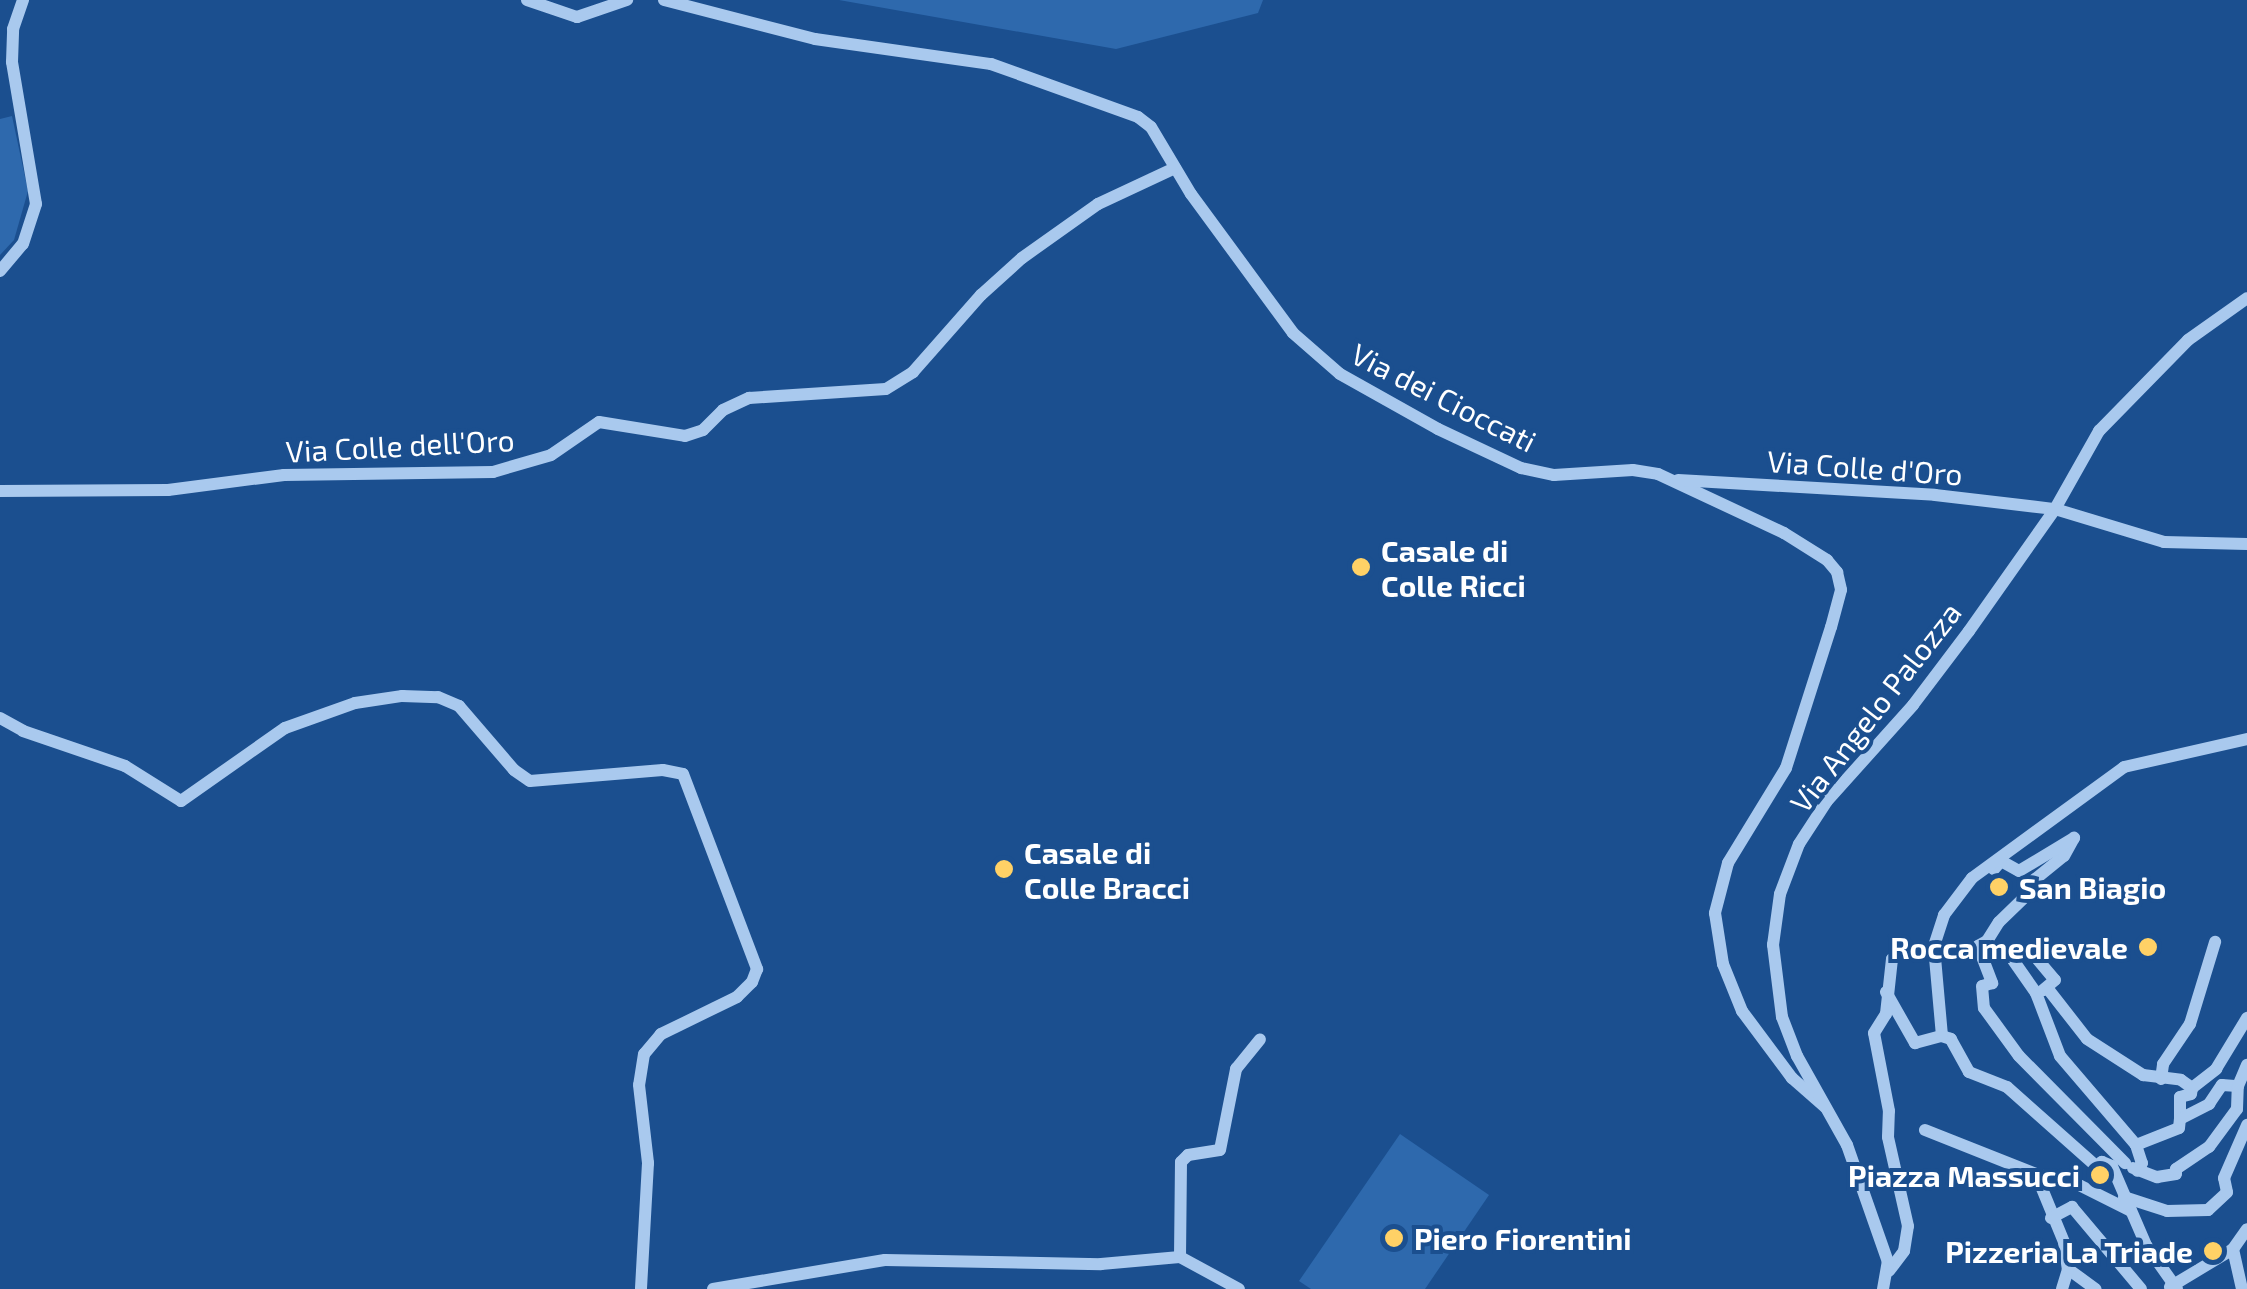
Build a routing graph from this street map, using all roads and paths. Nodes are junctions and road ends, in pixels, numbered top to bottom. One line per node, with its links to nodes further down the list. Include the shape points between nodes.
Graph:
1 (23, 0): 6 (street, via 12,62 36,204 23,244)
2 (526, 0): 3 (street, via 577,17)
3 (628, 0)
4 (664, 0): 5 (street, Via dei Cioccati, via 806,38 1019,72 1142,119)
5 (1176, 168): 8 (street, Via dei Cioccati, via 1293,332 1340,374 1529,470 1562,476 1638,470); 9 (street, Via Colle dell'Oro, via 1098,204 1022,258 912,372 879,391 743,399 690,435 595,422 552,456 500,471 284,475 168,490)
6 (0, 271)
7 (2247, 298): 10 (street, Via Angelo Palozza, via 2188,340 2129,398 2099,431)
8 (1671, 480): 10 (street, Via Colle d'Oro); 29 (street, Via dei Cioccati, via 1803,543 1827,560 1839,580 1838,606 1788,761 1728,862 1715,913 1723,964 1742,1011 1792,1078)
9 (0, 491)
10 (2054, 509): 11 (street, Via Colle d'Oro, via 2164,542); 29 (street, Via Angelo Palozza, via 1913,705 1827,801 1790,866 1775,921 1774,974 1796,1056)
11 (2247, 544)
12 (0, 718): 47 (street, via 125,766 182,801 285,728 355,703 402,696 455,704 530,780 683,774 756,969 741,994 656,1037 642,1058 648,1163)
13 (2247, 739): 14 (street, via 2124,767)
14 (1977, 874): 16 (street, via 2001,861 2019,871 2074,838); 22 (street, via 1944,916 1934,946)
15 (2215, 942): 26 (street, via 2190,1024)
16 (1982, 945): 19 (street, via 2009,956); 34 (street, via 1992,983 1982,986 1984,1008 2019,1056)
17 (1900, 955): 20 (street, via 1892,959)
18 (2038, 960): 19 (street, via 2055,980)
19 (2042, 991): 26 (street, via 2087,1038 2144,1075); 33 (street, via 2060,1056)
20 (1886, 992): 22 (street, via 1914,1042); 45 (street, via 1886,1014 1874,1033 1908,1232)
21 (2247, 1018): 24 (street)
22 (1942, 1036): 34 (street, via 1951,1039 1969,1072 2007,1087 2091,1162)
23 (1260, 1039): 43 (street, via 1236,1069 1220,1150 1181,1162)
24 (2229, 1044): 25 (street); 28 (street, via 2216,1069)
25 (2247, 1061): 27 (street)
26 (2161, 1078): 28 (street)
27 (2238, 1086): 30 (street, via 2222,1085 2209,1104); 34 (street, via 2237,1109 2209,1147 2176,1174 2157,1177)
28 (2192, 1088): 30 (street, via 2180,1097)
29 (1825, 1106): 45 (street, Via Angelo Palozza, via 1847,1145)
30 (2180, 1120): 33 (street, via 2179,1128)
31 (2247, 1126): 37 (street, via 2224,1178 2228,1192 2208,1210 2166,1210)
32 (1925, 1130): 35 (street)
33 (2136, 1145): 34 (street, via 2142,1163)
34 (2125, 1167): 37 (street)
35 (2036, 1174): 36 (street); 40 (street)
36 (2079, 1185): 38 (street, via 2069,1198); 39 (street)
37 (2124, 1197): 39 (street)
38 (2072, 1207): 40 (street); 53 (street)
39 (2131, 1211): 46 (street)
40 (2052, 1218): 44 (street)
41 (2247, 1229): 42 (street)
42 (2234, 1249): 46 (street); 54 (street)
43 (1180, 1257): 48 (street, via 1101,1264 885,1260); 49 (street)
44 (2068, 1269): 51 (street); 52 (street)
45 (1889, 1271): 50 (street)
46 (2173, 1287)
47 (640, 1289)
48 (713, 1289)
49 (1239, 1289)
50 (1883, 1289)
51 (2062, 1289)
52 (2096, 1289)
53 (2141, 1289)
54 (2242, 1289)

